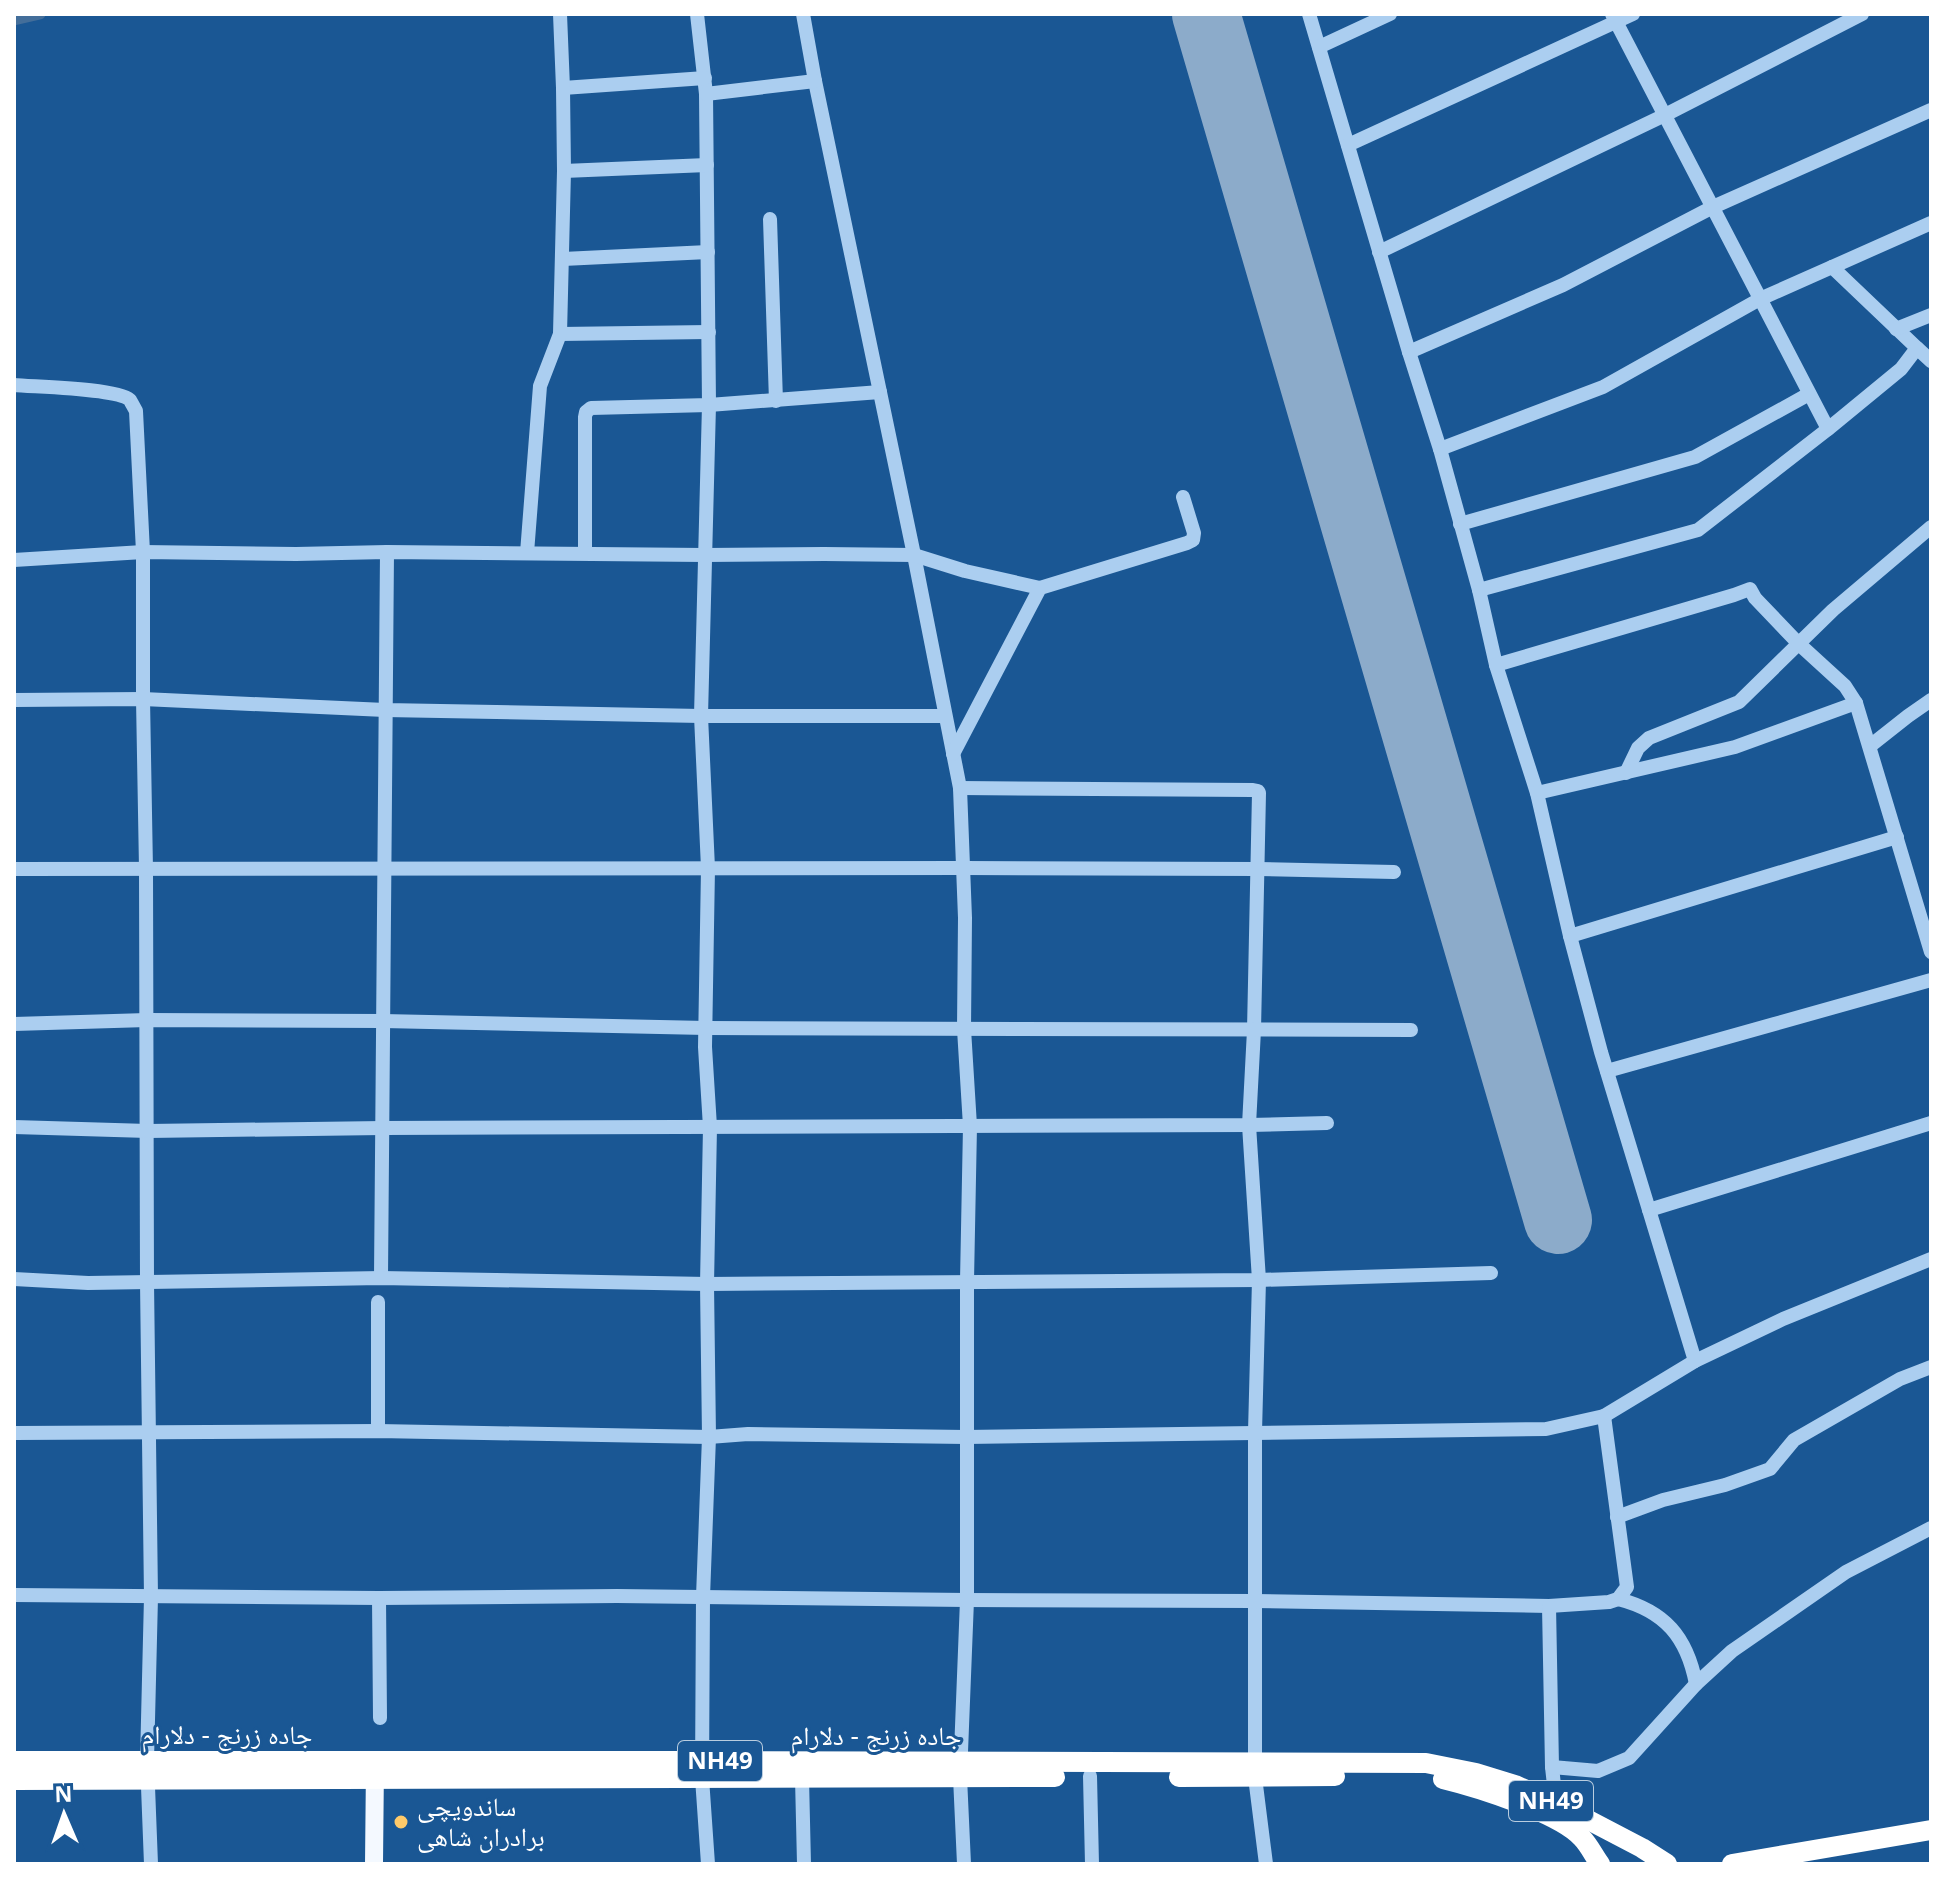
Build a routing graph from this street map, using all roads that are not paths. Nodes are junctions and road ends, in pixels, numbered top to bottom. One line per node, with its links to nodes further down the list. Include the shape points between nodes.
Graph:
1 (560, 14): 12 (street)
2 (697, 14): 11 (street)
3 (803, 14): 10 (street)
4 (1309, 14): 9 (street)
5 (1390, 14): 9 (street)
6 (1633, 14): 8 (street)
7 (1862, 14): 14 (street)
8 (1614, 18): 14 (street); 15 (street)
9 (1319, 47): 15 (street)
10 (815, 81): 11 (street); 34 (street)
11 (706, 86): 12 (street); 16 (street)
12 (563, 88): 17 (street)
13 (1931, 110): 18 (street)
14 (1665, 115): 18 (street); 22 (street)
15 (1348, 145): 22 (street)
16 (707, 165): 17 (street); 21 (street)
17 (564, 171): 23 (street)
18 (1713, 207): 25 (street); 31 (street, via 1563,285)
19 (770, 219): 36 (street)
20 (1931, 223): 24 (street)
21 (708, 252): 23 (street); 28 (street)
22 (1379, 252): 31 (street)
23 (563, 259): 29 (street)
24 (1832, 267): 25 (street); 27 (street)
25 (1760, 299): 35 (street); 39 (street, via 1603,387)
26 (1931, 315): 27 (street)
27 (1896, 329): 30 (street)
28 (709, 332): 29 (street); 37 (street)
29 (560, 334): 45 (street, via 540,386)
30 (1917, 348): 32 (street); 38 (street, via 1901,369)
31 (1409, 352): 39 (street)
32 (1931, 361)
33 (14, 385): 43 (street, via 74,388 131,401 136,411)
34 (880, 392): 36 (street); 48 (street)
35 (1809, 394): 38 (street); 41 (street, via 1695,457)
36 (776, 401): 37 (street)
37 (709, 405): 46 (street, via 586,412); 47 (street)
38 (1828, 429): 51 (street, via 1698,530)
39 (1440, 449): 41 (street)
40 (1183, 497): 50 (street, via 1193,540)
41 (1460, 524): 51 (street)
42 (1931, 527): 52 (street)
43 (143, 552): 44 (street); 49 (street); 54 (street)
44 (387, 552): 45 (street); 58 (street)
45 (527, 553): 46 (street)
46 (585, 553): 47 (street)
47 (705, 555): 48 (street); 59 (street)
48 (914, 555): 50 (street); 60 (street)
49 (14, 560)
50 (1040, 588): 62 (street)
51 (1479, 590): 53 (street)
52 (1799, 644): 53 (street, via 1750,589); 57 (street); 63 (street, via 1739,702 1649,738)
53 (1496, 665): 65 (street)
54 (143, 699): 55 (street); 58 (street); 71 (street)
55 (14, 700)
56 (1931, 700): 61 (street)
57 (1856, 703): 61 (street); 63 (street, via 1735,747)
58 (385, 710): 59 (street); 67 (street)
59 (701, 716): 60 (street); 68 (street)
60 (945, 716): 62 (street)
61 (1870, 746): 66 (street)
62 (953, 754): 64 (street)
63 (1626, 773): 65 (street)
64 (960, 788): 69 (street); 72 (street, via 1258,791)
65 (1537, 793): 74 (street)
66 (1897, 837): 74 (street); 75 (street)
67 (385, 867): 68 (street); 71 (street); 78 (street)
68 (708, 868): 69 (street); 80 (street)
69 (964, 868): 72 (street); 81 (street)
70 (14, 869): 71 (street)
71 (146, 869): 77 (street)
72 (1258, 869): 73 (street); 82 (street)
73 (1394, 872)
74 (1570, 936): 84 (street)
75 (1931, 952)
76 (1931, 980): 84 (street)
77 (147, 1020): 78 (street); 79 (street); 92 (street)
78 (383, 1021): 80 (street); 91 (street)
79 (14, 1024)
80 (706, 1028): 81 (street); 90 (street)
81 (964, 1029): 82 (street); 88 (street)
82 (1254, 1030): 83 (street); 87 (street)
83 (1411, 1030)
84 (1607, 1071): 93 (street)
85 (1327, 1123): 87 (street)
86 (1931, 1123): 93 (street)
87 (1249, 1125): 88 (street); 98 (street)
88 (970, 1126): 90 (street); 99 (street)
89 (14, 1127): 92 (street)
90 (710, 1127): 91 (street); 101 (street)
91 (383, 1128): 92 (street); 96 (street)
92 (148, 1131): 100 (street)
93 (1649, 1210): 103 (street)
94 (1931, 1259): 103 (street)
95 (1491, 1273): 98 (street)
96 (381, 1278): 100 (street); 101 (street)
97 (14, 1279): 100 (street)
98 (1259, 1280): 99 (street); 108 (street)
99 (967, 1281): 101 (street); 111 (street)
100 (147, 1282): 107 (street)
101 (707, 1284): 110 (street)
102 (378, 1302): 106 (street)
103 (1695, 1361): 105 (street)
104 (1931, 1367): 112 (street, via 1794,1440 1770,1469)
105 (1604, 1416): 108 (street, via 1546,1429); 112 (street)
106 (378, 1431): 107 (street); 110 (street)
107 (150, 1432): 109 (street); 115 (street)
108 (1255, 1432): 111 (street); 120 (street)
109 (14, 1433)
110 (709, 1437): 111 (street); 116 (street)
111 (966, 1437): 119 (street)
112 (1617, 1517): 118 (street, via 1627,1587)
113 (1931, 1528): 122 (street, via 1846,1572 1732,1651)
114 (14, 1595): 115 (street)
115 (151, 1597): 117 (street); 129 (street)
116 (703, 1597): 117 (street); 119 (street); 127 (street)
117 (379, 1598): 123 (street)
118 (1618, 1599): 121 (street); 122 (street, via 1660,1617 1677,1635)
119 (967, 1600): 120 (street); 128 (street)
120 (1254, 1601): 121 (street); 130 (street)
121 (1549, 1606): 125 (street)
122 (1696, 1684): 125 (street, via 1629,1758 1598,1771)
123 (380, 1718)
124 (14, 1761): 129 (highway, جاده زرنج - دلارام / NH49)
125 (1552, 1767): 134 (street)
126 (382, 1769): 127 (highway, جاده زرنج - دلارام / NH49); 129 (highway, جاده زرنج - دلارام / NH49); 138 (main road); 139 (main road)
127 (702, 1769): 128 (highway, جاده زرنج - دلارام / NH49); 132 (highway, جاده زرنج - دلارام / NH49); 140 (street)
128 (960, 1769): 130 (highway, جاده زرنج - دلارام / NH49, via 1158,1764); 131 (highway, جاده زرنج - دلارام / NH49); 132 (highway, جاده زرنج - دلارام / NH49); 142 (street)
129 (148, 1770): 133 (highway, جاده زرنج - دلارام / NH49); 137 (street)
130 (1255, 1770): 131 (highway, جاده زرنج - دلارام / NH49); 134 (highway, جاده زرنج - دلارام / NH49, via 1426,1763 1515,1785); 144 (street); 145 (highway, جاده زرنج - دلارام / NH49, via 1430,1776 1476,1787 1566,1825)
131 (1090, 1776): 143 (street)
132 (802, 1778): 141 (street)
133 (14, 1780)
134 (1556, 1803): 146 (highway, جاده زرنج - دلارام / NH49)
135 (1931, 1830): 147 (highway)
136 (1931, 1843): 148 (highway)
137 (151, 1864)
138 (374, 1864)
139 (384, 1864)
140 (708, 1864)
141 (804, 1864)
142 (964, 1864)
143 (1092, 1864)
144 (1266, 1864)
145 (1600, 1864)
146 (1667, 1864)
147 (1732, 1864)
148 (1796, 1864)

